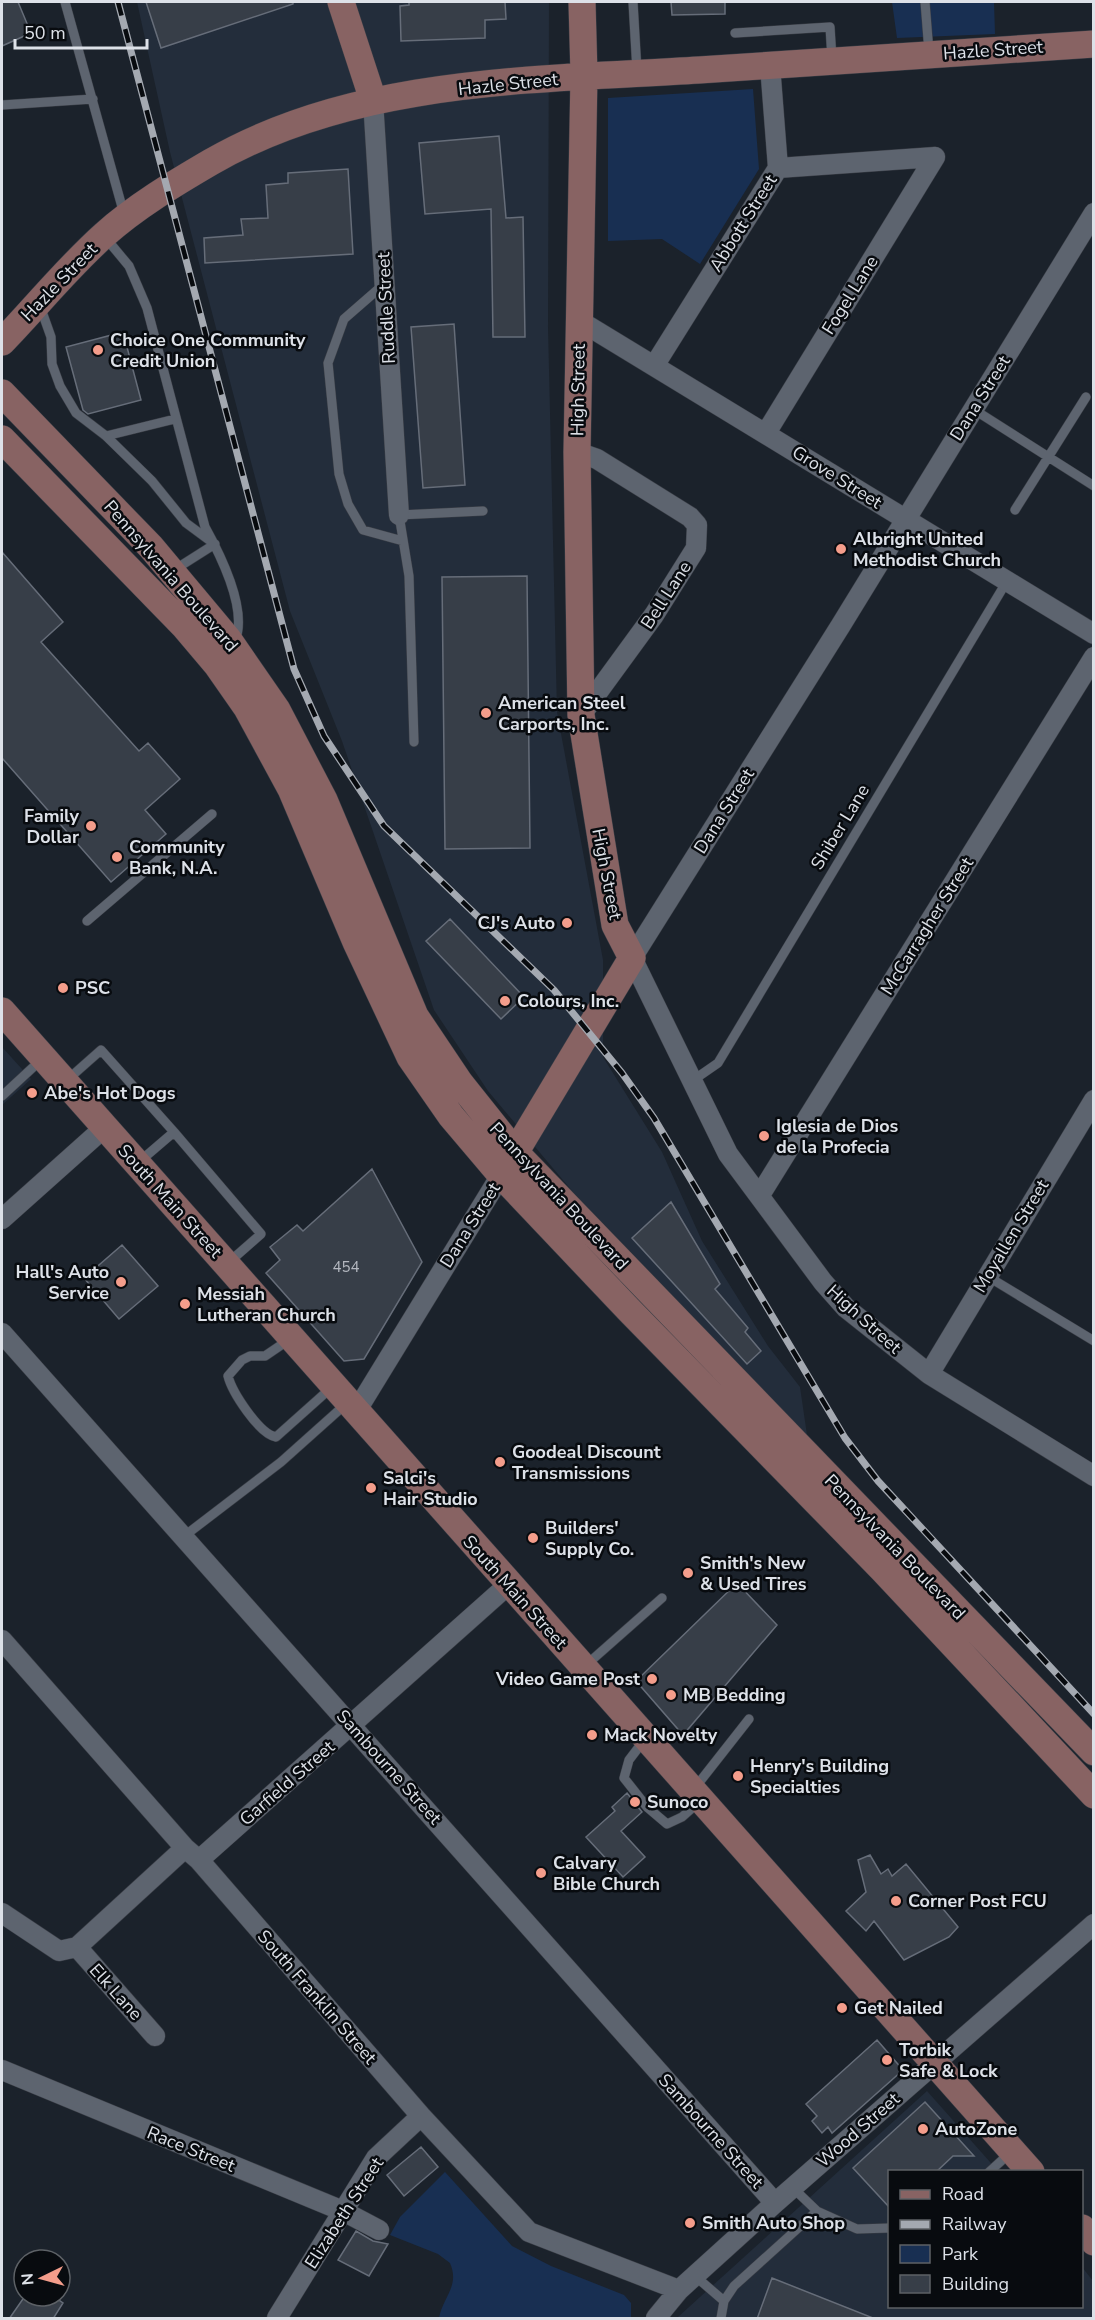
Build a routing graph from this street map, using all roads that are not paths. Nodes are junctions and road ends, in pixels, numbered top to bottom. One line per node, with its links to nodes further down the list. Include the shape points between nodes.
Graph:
1 (65, 2): 13 (lane)
2 (341, 2): 14 (main road)
3 (582, 2): 12 (main road, High Street)
4 (633, 2): 11 (lane)
5 (925, 2): 8 (lane)
6 (735, 33): 9 (lane, via 830,27)
7 (1094, 44): 8 (main road, Hazle Street)
8 (929, 55): 9 (main road, Hazle Street)
9 (832, 61): 10 (main road, Hazle Street)
10 (770, 65): 11 (main road, Hazle Street); 16 (street, Abbott Street)
11 (637, 74): 12 (main road, Hazle Street)
12 (584, 75): 14 (main road, Hazle Street); 22 (main road, High Street)
13 (93, 99): 15 (lane); 18 (lane)
14 (373, 100): 18 (main road, Hazle Street, via 316,117 212,161); 20 (street, Ruddle Street)
15 (2, 105)
16 (778, 168): 24 (street, Abbott Street); 29 (street, Fogel Lane, via 935,157)
17 (1094, 213): 27 (street, Dana Street)
18 (126, 219): 19 (main road, Hazle Street)
19 (104, 235): 21 (main road, Hazle Street); 28 (lane, via 129,266 147,308)
20 (384, 283): 37 (street, Ruddle Street); 39 (lane, via 344,319 328,363 339,474 348,504 363,530)
21 (40, 303): 23 (main road, Hazle Street); 30 (lane, via 60,386 76,413)
22 (580, 321): 24 (street, Grove Street); 32 (main road, High Street)
23 (2, 342)
24 (654, 366): 29 (street, Grove Street)
25 (2, 393): 41 (main road, Pennsylvania Boulevard)
26 (1086, 397): 33 (lane)
27 (973, 409): 33 (lane); 38 (street, Dana Street)
28 (175, 419): 30 (lane); 40 (lane, via 206,527)
29 (766, 433): 38 (street, Grove Street)
30 (106, 436): 40 (lane, via 152,481 186,523)
31 (2, 439): 60 (main road, Pennsylvania Boulevard, via 217,665 247,708 291,789 410,1057 451,1116)
32 (577, 452): 46 (main road, High Street); 46 (street, Bell Lane, via 597,459 697,525 696,548 654,615)
33 (1049, 456): 34 (lane); 35 (lane)
34 (1094, 486)
35 (1015, 510)
36 (483, 511): 37 (lane)
37 (399, 515): 39 (lane)
38 (905, 519): 42 (street, Grove Street); 50 (street, Dana Street)
39 (403, 542): 47 (lane, via 409,576)
40 (215, 544): 41 (lane); 44 (lane, via 240,611 240,629)
41 (171, 572): 44 (main road, Pennsylvania Boulevard)
42 (1007, 581): 43 (street, Grove Street); 53 (lane, Shiber Lane, via 718,1063)
43 (1094, 634)
44 (233, 646): 60 (main road, Pennsylvania Boulevard, via 277,710 324,800 415,1016)
45 (1094, 657): 61 (street, McCarragher Street)
46 (580, 715): 50 (main road, High Street, via 615,925)
47 (414, 742)
48 (212, 814): 49 (lane)
49 (87, 921)
50 (632, 958): 53 (street, High Street); 60 (main road, Dana Street)
51 (2, 1011): 52 (main road, South Main Street)
52 (43, 1058): 54 (main road, South Main Street); 55 (lane)
53 (692, 1081): 61 (street, High Street, via 728,1154)
54 (65, 1082): 57 (main road, South Main Street); 58 (lane, via 101,1050)
55 (2, 1096)
56 (1094, 1100): 64 (street, Moyallen Street)
57 (105, 1127): 59 (main road, South Main Street); 62 (street)
58 (174, 1132): 59 (lane); 63 (lane, via 261,1234)
59 (137, 1164): 63 (main road, South Main Street)
60 (508, 1164): 69 (street, Dana Street); 79 (main road, Pennsylvania Boulevard); 81 (main road, Pennsylvania Boulevard, via 628,1310 891,1578)
61 (759, 1195): 68 (street, High Street, via 846,1308)
62 (2, 1219)
63 (226, 1264): 66 (main road, South Main Street)
64 (987, 1276): 67 (lane); 68 (street, Moyallen Street)
65 (2, 1333): 71 (street, Sambourne Street)
66 (292, 1337): 69 (main road, South Main Street); 69 (lane, via 265,1356 242,1360 228,1376 234,1394 265,1431 276,1437)
67 (1094, 1341)
68 (929, 1374): 70 (street, High Street)
69 (346, 1399): 71 (lane, via 281,1462); 72 (main road, South Main Street)
70 (1094, 1476)
71 (183, 1537): 77 (street, Sambourne Street)
72 (508, 1585): 75 (main road, South Main Street); 77 (street, Garfield Street)
73 (662, 1598): 75 (lane)
74 (2, 1640): 82 (street, South Franklin Street)
75 (583, 1668): 78 (main road, South Main Street)
76 (749, 1719): 80 (lane)
77 (352, 1725): 82 (street, Garfield Street); 94 (street, Sambourne Street)
78 (646, 1738): 80 (main road, South Main Street); 80 (lane, via 629,1760 624,1778 631,1790 667,1824 682,1817)
79 (1094, 1752)
80 (696, 1795): 87 (main road, South Main Street)
81 (1094, 1795)
82 (192, 1854): 85 (street, Garfield Street); 89 (street, South Franklin Street)
83 (2, 1913): 85 (street, via 60,1951)
84 (1094, 1924): 87 (street, Wood Street)
85 (77, 1947): 86 (street, Elk Lane)
86 (155, 2036)
87 (935, 2062): 90 (main road, South Main Street); 93 (street, Wood Street)
88 (2, 2070): 95 (street, Race Street)
89 (421, 2116): 95 (street, Elizabeth Street, via 376,2158); 102 (street, South Franklin Street, via 529,2232)
90 (1012, 2151): 91 (lane); 92 (main road, South Main Street)
91 (991, 2170)
92 (1029, 2170)
93 (793, 2188): 94 (street, Wood Street); 96 (lane)
94 (775, 2203): 101 (street, Wood Street)
95 (343, 2211): 99 (street, Race Street); 104 (street, Elizabeth Street)
96 (818, 2211): 97 (lane, via 857,2229); 103 (lane, via 734,2286)
97 (888, 2228)
98 (1083, 2229): 100 (main road)
99 (379, 2230)
100 (1094, 2242)
101 (695, 2276): 102 (street, Wood Street); 103 (lane)
102 (679, 2290): 105 (street, Wood Street)
103 (724, 2301): 106 (lane)
104 (277, 2319)
105 (656, 2319)
106 (721, 2319)

